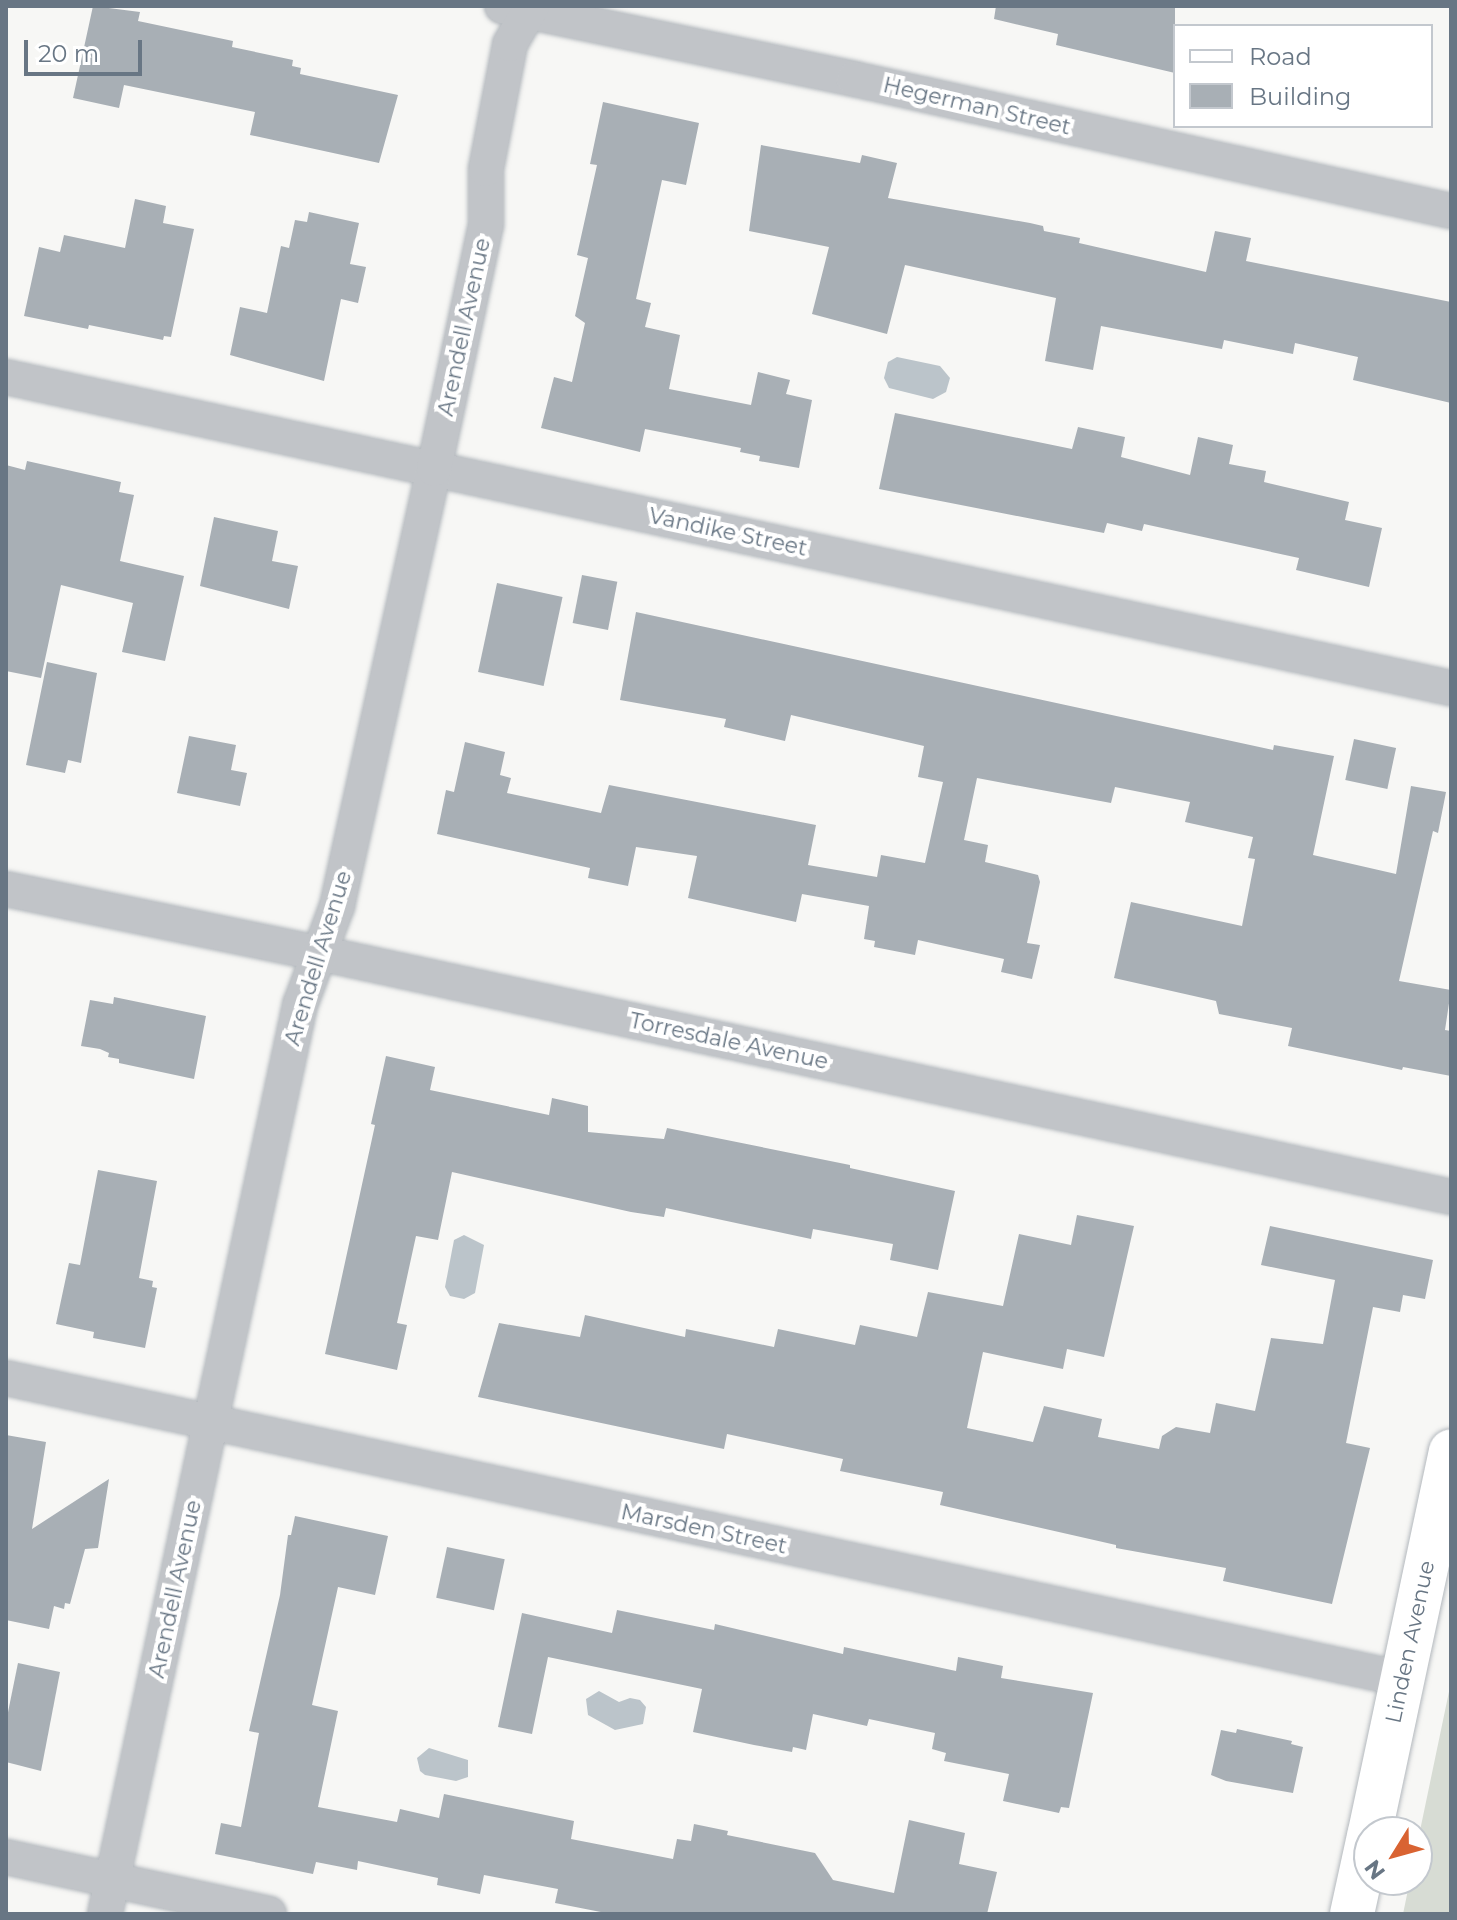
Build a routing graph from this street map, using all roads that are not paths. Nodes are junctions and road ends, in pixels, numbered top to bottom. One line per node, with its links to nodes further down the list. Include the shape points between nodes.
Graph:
1 (522, 8): 2 (street, Hegerman Street); 4 (street, Arendell Avenue, via 486,169 486,225)
2 (1451, 211)
3 (6, 377): 4 (street, Vandike Street)
4 (434, 469): 5 (street, Vandike Street); 7 (street, Arendell Avenue, via 337,906)
5 (1451, 688)
6 (6, 889): 7 (street, Torresdale Avenue)
7 (319, 953): 8 (street, Torresdale Avenue); 10 (street, Arendell Avenue, via 300,1005)
8 (1451, 1197)
9 (6, 1378): 10 (street, Marsden Street)
10 (211, 1422): 12 (street, Marsden Street); 15 (street, Arendell Avenue)
11 (1451, 1452): 12 (street, Linden Avenue)
12 (1403, 1679): 13 (street, Linden Avenue)
13 (1374, 1816)
14 (6, 1857): 15 (street)
15 (112, 1880): 16 (street, Arendell Avenue); 17 (street)
16 (105, 1914)
17 (269, 1914)

